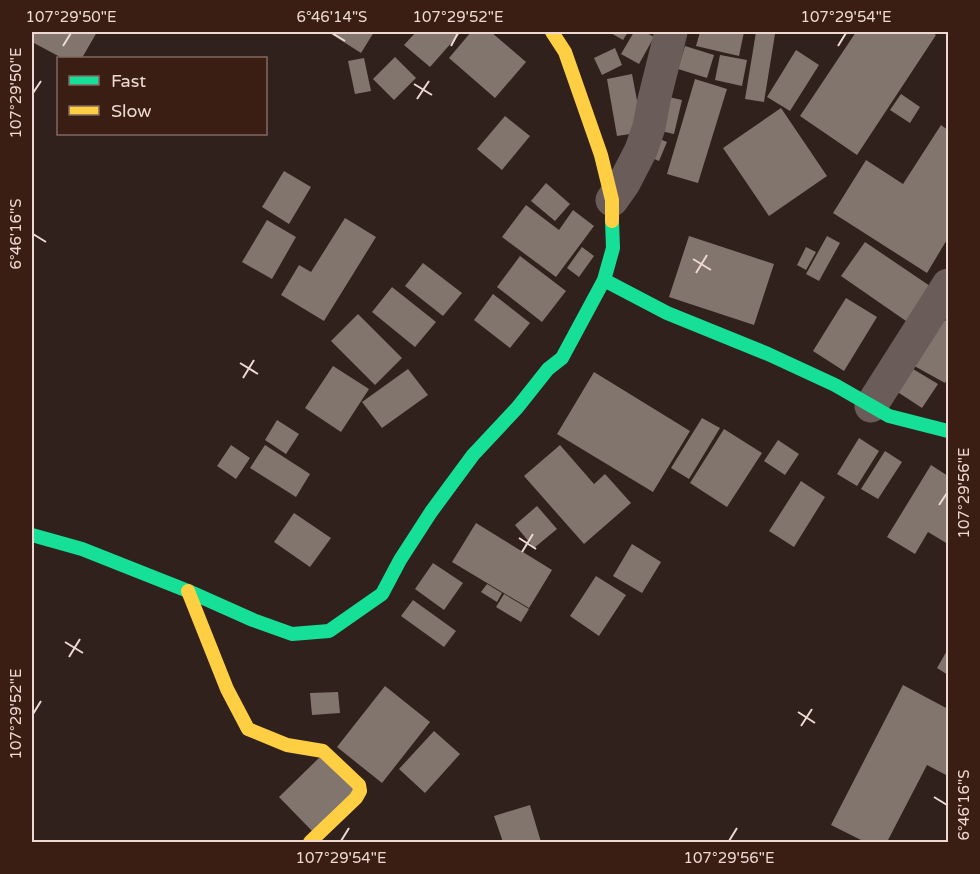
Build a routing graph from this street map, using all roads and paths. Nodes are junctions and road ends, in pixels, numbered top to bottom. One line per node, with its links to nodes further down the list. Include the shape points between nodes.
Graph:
1 (552, 32): 3 (street, via 565,52 601,155)
2 (671, 32): 3 (street, via 641,150)
3 (612, 200): 4 (street, via 613,248)
4 (604, 280): 6 (street, via 667,314 768,354); 9 (street, via 562,358 473,455 431,512 382,594 329,631 292,634)
5 (948, 285): 6 (street)
6 (871, 406): 7 (street, via 889,416)
7 (948, 431)
8 (32, 535): 9 (street, via 82,549)
9 (188, 591): 10 (street, via 227,689 249,729 287,745 323,751 362,789)
10 (310, 843)

